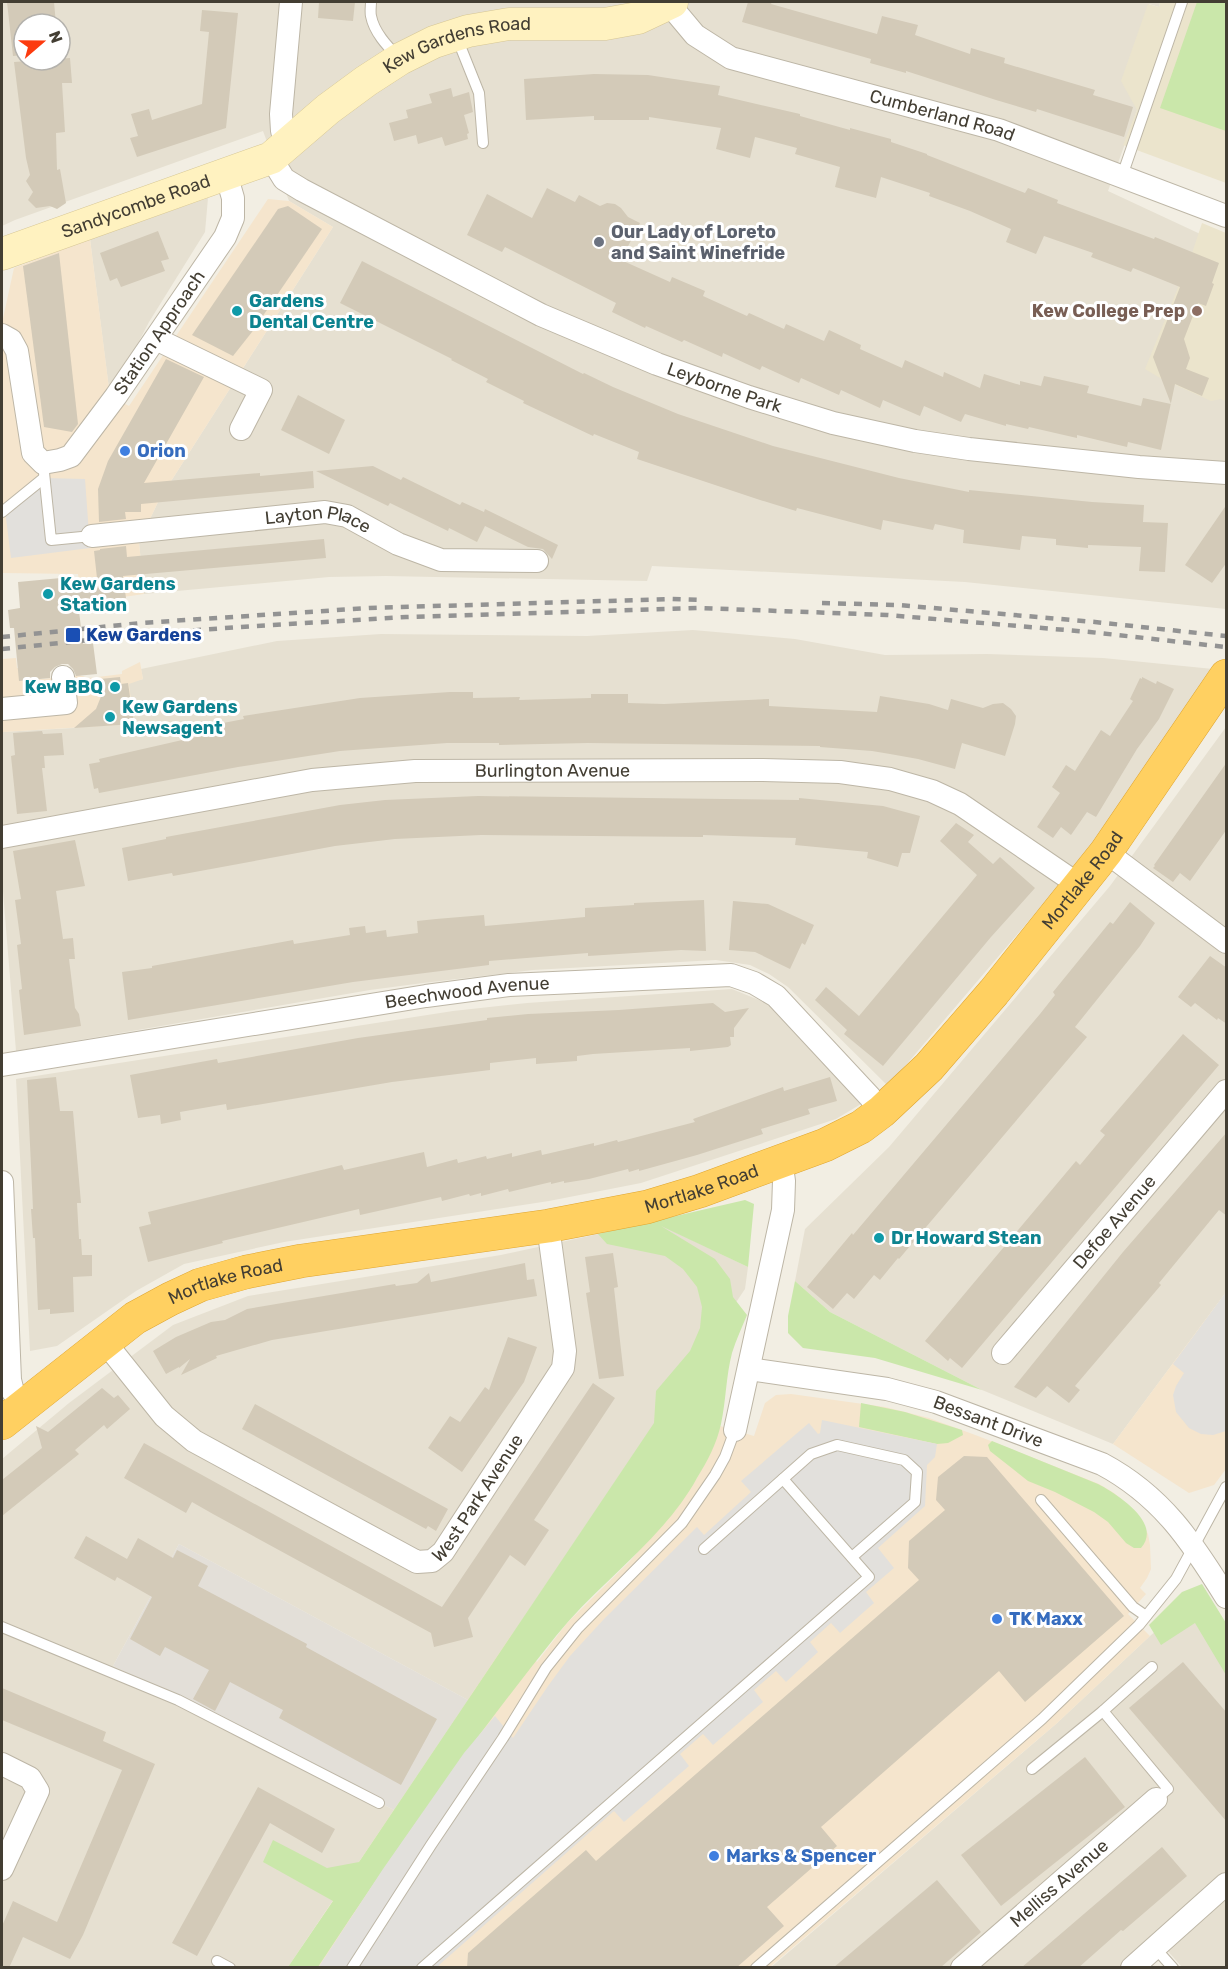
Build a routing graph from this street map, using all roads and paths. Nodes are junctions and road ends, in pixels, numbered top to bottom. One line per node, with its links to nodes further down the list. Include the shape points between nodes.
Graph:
1 (291, 2): 8 (street, Leyborne Park)
2 (372, 2): 6 (lane, via 370,16 384,44)
3 (1182, 2): 10 (lane)
4 (670, 3): 5 (main road, Kew Gardens Road, via 638,18 605,24 509,24); 10 (street, Cumberland Road, via 695,35 731,58 999,129)
5 (455, 35): 6 (main road, Kew Gardens Road); 7 (lane, via 479,93)
6 (400, 59): 8 (main road, Kew Gardens Road, via 328,109)
7 (483, 143)
8 (281, 150): 9 (main road, Sandycombe Road); 17 (street, Leyborne Park, via 284,178 302,190 541,315 748,397 833,423 915,441 1139,467)
9 (226, 174): 12 (main road, Sandycombe Road); 14 (street, Station Approach, via 233,198 233,218 225,237)
10 (1122, 176): 11 (street, Cumberland Road)
11 (1227, 216)
12 (2, 252)
13 (2, 335): 16 (street, via 17,351 28,425)
14 (156, 339): 15 (street, via 261,390); 16 (street, Station Approach, via 71,456)
15 (241, 429)
16 (40, 465): 18 (lane); 19 (lane, via 51,540)
17 (1227, 473)
18 (2, 512)
19 (92, 536): 20 (street, Layton Place, via 325,512 348,516 398,544 441,560)
20 (537, 561)
21 (63, 677): 23 (street, via 66,703)
22 (1223, 688): 25 (highway, Mortlake Road)
23 (2, 709)
24 (2, 837): 26 (street, Burlington Avenue, via 312,780 381,773 840,772 912,784 960,804)
25 (1106, 852): 26 (highway, Mortlake Road); 27 (street)
26 (1079, 885): 30 (highway, Mortlake Road, via 936,1059)
27 (1227, 942)
28 (2, 1065): 30 (street, Beechwood Avenue, via 509,985 731,975 776,996)
29 (1227, 1091): 35 (street, Defoe Avenue)
30 (881, 1112): 31 (highway, Mortlake Road, via 825,1145)
31 (781, 1160): 33 (highway, Mortlake Road, via 647,1207); 36 (street, via 783,1210)
32 (2, 1182): 37 (street)
33 (548, 1226): 34 (highway, Mortlake Road, via 246,1272 200,1285 170,1299); 34 (street, West Park Avenue, via 565,1351 563,1368 442,1552 432,1561 417,1562 194,1441 164,1416)
34 (104, 1341): 37 (highway, Mortlake Road)
35 (1003, 1353)
36 (749, 1369): 38 (street); 42 (street, Bessant Drive, via 888,1389 936,1401 1102,1464 1145,1492)
37 (12, 1414)
38 (735, 1430): 60 (lane, via 715,1475 682,1523 578,1628 546,1668)
39 (783, 1479): 43 (lane); 44 (lane); 44 (lane, via 811,1454 837,1445 904,1460 916,1472 915,1502)
40 (1227, 1487): 42 (lane)
41 (1041, 1500): 46 (lane)
42 (1194, 1546): 45 (street, Bessant Drive); 46 (lane, via 1176,1579)
43 (704, 1549)
44 (852, 1557): 58 (lane, via 870,1577)
45 (1227, 1597)
46 (1146, 1616): 61 (lane, via 1042,1719)
47 (2, 1627): 53 (lane, via 178,1700)
48 (1152, 1667): 49 (lane)
49 (1103, 1711): 51 (lane); 52 (lane, via 1168,1789)
50 (2, 1764): 54 (street, via 30,1778 38,1791)
51 (1032, 1769)
52 (1156, 1799): 62 (street, Melliss Avenue)
53 (379, 1803)
54 (2, 1869)
55 (1227, 1884): 56 (street)
56 (1155, 1949): 63 (street); 64 (lane)
57 (217, 1961): 59 (lane)
58 (425, 1967)
59 (230, 1968)
60 (352, 1968)
61 (756, 1968)
62 (962, 1968)
63 (1132, 1968)
64 (1173, 1968)

